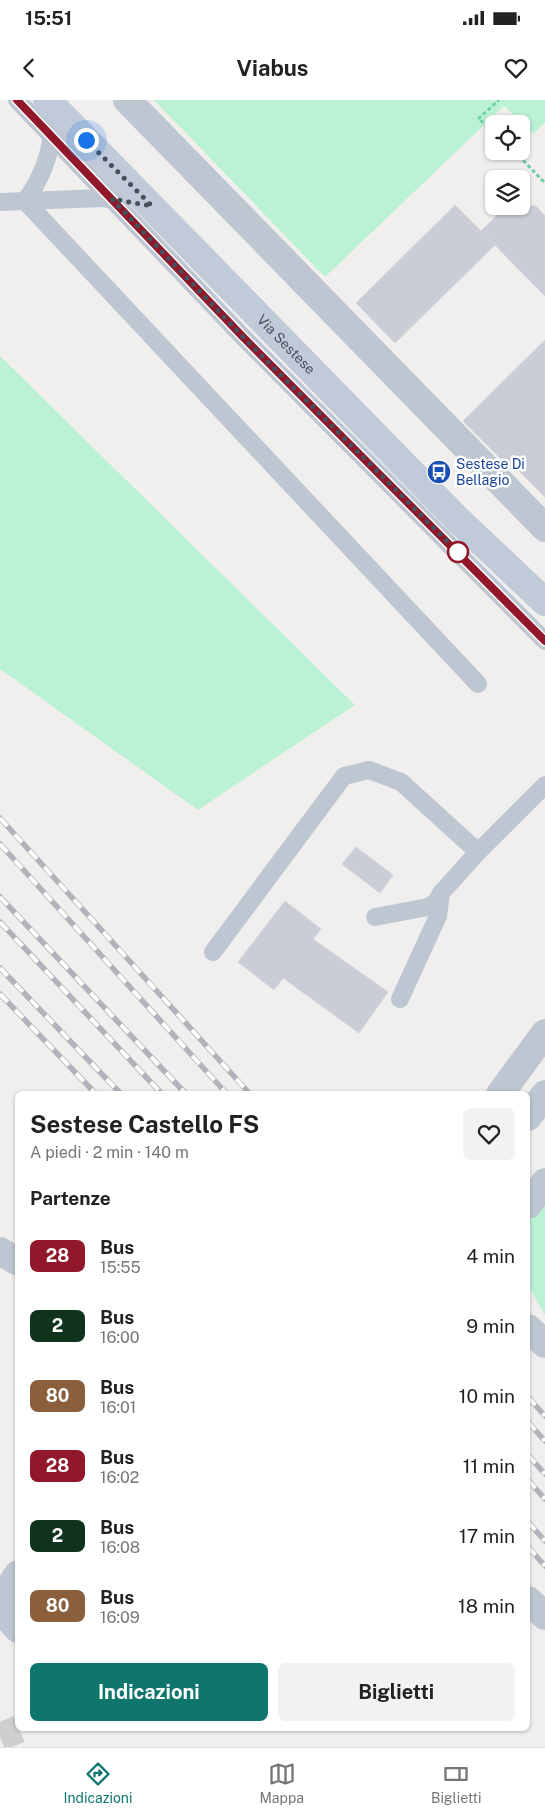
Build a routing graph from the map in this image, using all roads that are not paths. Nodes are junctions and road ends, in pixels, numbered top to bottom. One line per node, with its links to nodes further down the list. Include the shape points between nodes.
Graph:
1 (17, 100): 4 (lane, Via Sestese)
2 (46, 100): 4 (lane); 8 (main road, Via Sestese)
3 (127, 100): 9 (street)
4 (52, 136): 5 (lane, Via Sestese); 6 (lane, via 35,188)
5 (112, 199): 6 (lane); 8 (lane); 11 (lane, Via Sestese, via 243,337)
6 (25, 201): 7 (lane); 12 (lane)
7 (0, 202)
8 (152, 206): 10 (main road, Via Sestese, via 457,519)
9 (545, 528)
10 (540, 598)
11 (545, 641)
12 (478, 684)
13 (545, 785): 14 (lane)
14 (478, 852): 15 (lane); 17 (lane, via 401,782 368,770 344,776)
15 (441, 892): 16 (lane, via 436,902 428,907); 18 (lane, via 438,916)
16 (375, 917)
17 (213, 952)
18 (400, 999)
19 (545, 1034): 20 (street)
20 (502, 1091)
21 (545, 1094): 22 (street)
22 (530, 1114)
23 (545, 1182): 24 (street)
24 (530, 1202)
25 (0, 1252): 26 (street)
26 (15, 1260)
27 (530, 1330): 28 (street)
28 (545, 1344)
29 (15, 1578): 32 (street, via 3,1596 2,1607)
30 (530, 1602): 31 (street)
31 (545, 1616)
32 (15, 1626)

